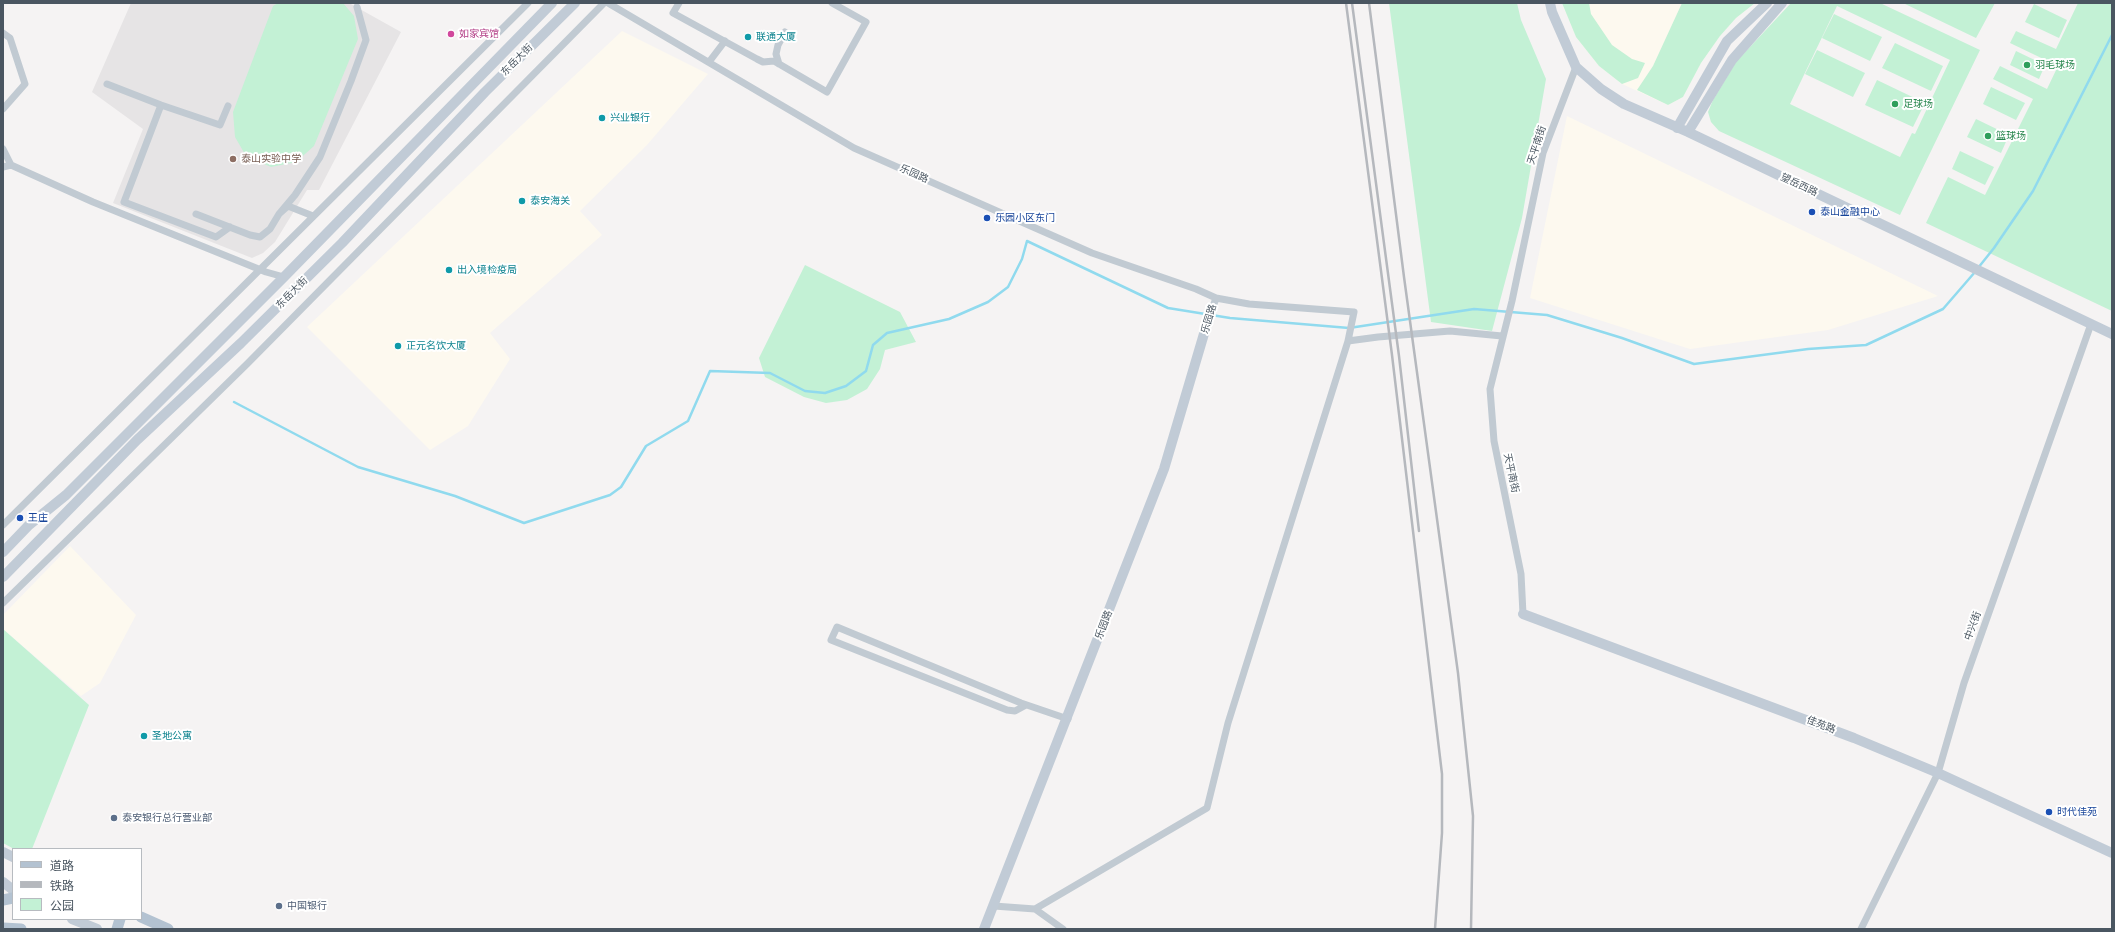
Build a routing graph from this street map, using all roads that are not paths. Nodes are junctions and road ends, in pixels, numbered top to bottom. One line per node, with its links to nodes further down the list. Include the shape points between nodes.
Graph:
1 (528, 3): 31 (street)
2 (552, 3): 34 (main road, 东岳大街)
3 (575, 3): 43 (main road, 东岳大街, via 485,92 342,243 241,343 137,440)
4 (604, 3): 44 (street, via 242,370)
5 (608, 3): 15 (street, 乐园路)
6 (679, 3): 14 (street, via 673,12)
7 (832, 3): 16 (street, via 866,22 827,92)
8 (1550, 3): 17 (main road, 望岳西路)
9 (1767, 3): 22 (main road, via 1727,41)
10 (1782, 3): 23 (main road, via 1732,60)
11 (357, 8): 27 (street, via 366,40 320,157)
12 (786, 32): 16 (street, via 776,54)
13 (3, 33): 21 (street, via 10,38 24,84)
14 (725, 42): 15 (street); 16 (street, via 763,62 774,61)
15 (709, 62): 35 (street, 乐园路, via 854,148 1092,253 1196,289)
16 (779, 64)
17 (1576, 67): 22 (main road, 望岳西路, via 1601,89 1624,104); 39 (street, 天平南街, via 1543,153 1512,301)
18 (107, 84): 19 (street)
19 (161, 105): 20 (street, via 220,125); 32 (street, via 124,202 216,237)
20 (228, 106)
21 (3, 109)
22 (1677, 128): 23 (main road, 望岳西路)
23 (1688, 132): 36 (main road, 望岳西路)
24 (3, 149): 25 (street)
25 (11, 165): 26 (street); 33 (street, via 93,202)
26 (3, 167)
27 (295, 194): 28 (street); 30 (street)
28 (288, 206): 30 (street); 31 (street)
29 (196, 214): 32 (street)
30 (279, 214): 32 (street, via 270,229 260,237)
31 (313, 216): 33 (street)
32 (230, 227)
33 (260, 270): 34 (street); 41 (street)
34 (284, 277): 42 (main road, 东岳大街, via 66,495 29,525)
35 (1214, 301): 37 (street, 乐园路); 40 (street, via 1354,312)
36 (2091, 324): 38 (main road, 望岳西路); 48 (street, 中兴街, via 1964,683)
37 (1206, 328): 47 (main road, 乐园路, via 1164,469)
38 (2112, 334)
39 (1502, 336): 40 (street, via 1450,331 1378,336); 45 (street, 天平南街, via 1490,389 1494,441 1521,574)
40 (1348, 342): 55 (street, via 1228,723 1207,808)
41 (3, 525)
42 (3, 552)
43 (3, 577)
44 (3, 603)
45 (1524, 614): 48 (main road, 佳苑路, via 1854,738)
46 (1026, 704): 46 (street, via 837,627 831,640 1007,710 1015,711); 47 (street)
47 (1068, 719): 54 (main road, 乐园路)
48 (1938, 773): 50 (main road, 佳苑路); 64 (street, 中兴街)
49 (3, 852): 51 (main road)
50 (2112, 853)
51 (12, 856)
52 (3, 882): 53 (main road)
53 (12, 889)
54 (994, 906): 55 (street); 62 (main road, 乐园路)
55 (1035, 909): 63 (street)
56 (142, 917): 61 (main road)
57 (74, 920): 60 (main road)
58 (3, 928): 59 (main road)
59 (21, 929)
60 (97, 929)
61 (168, 929)
62 (984, 929)
63 (1063, 929)
64 (1861, 929)

